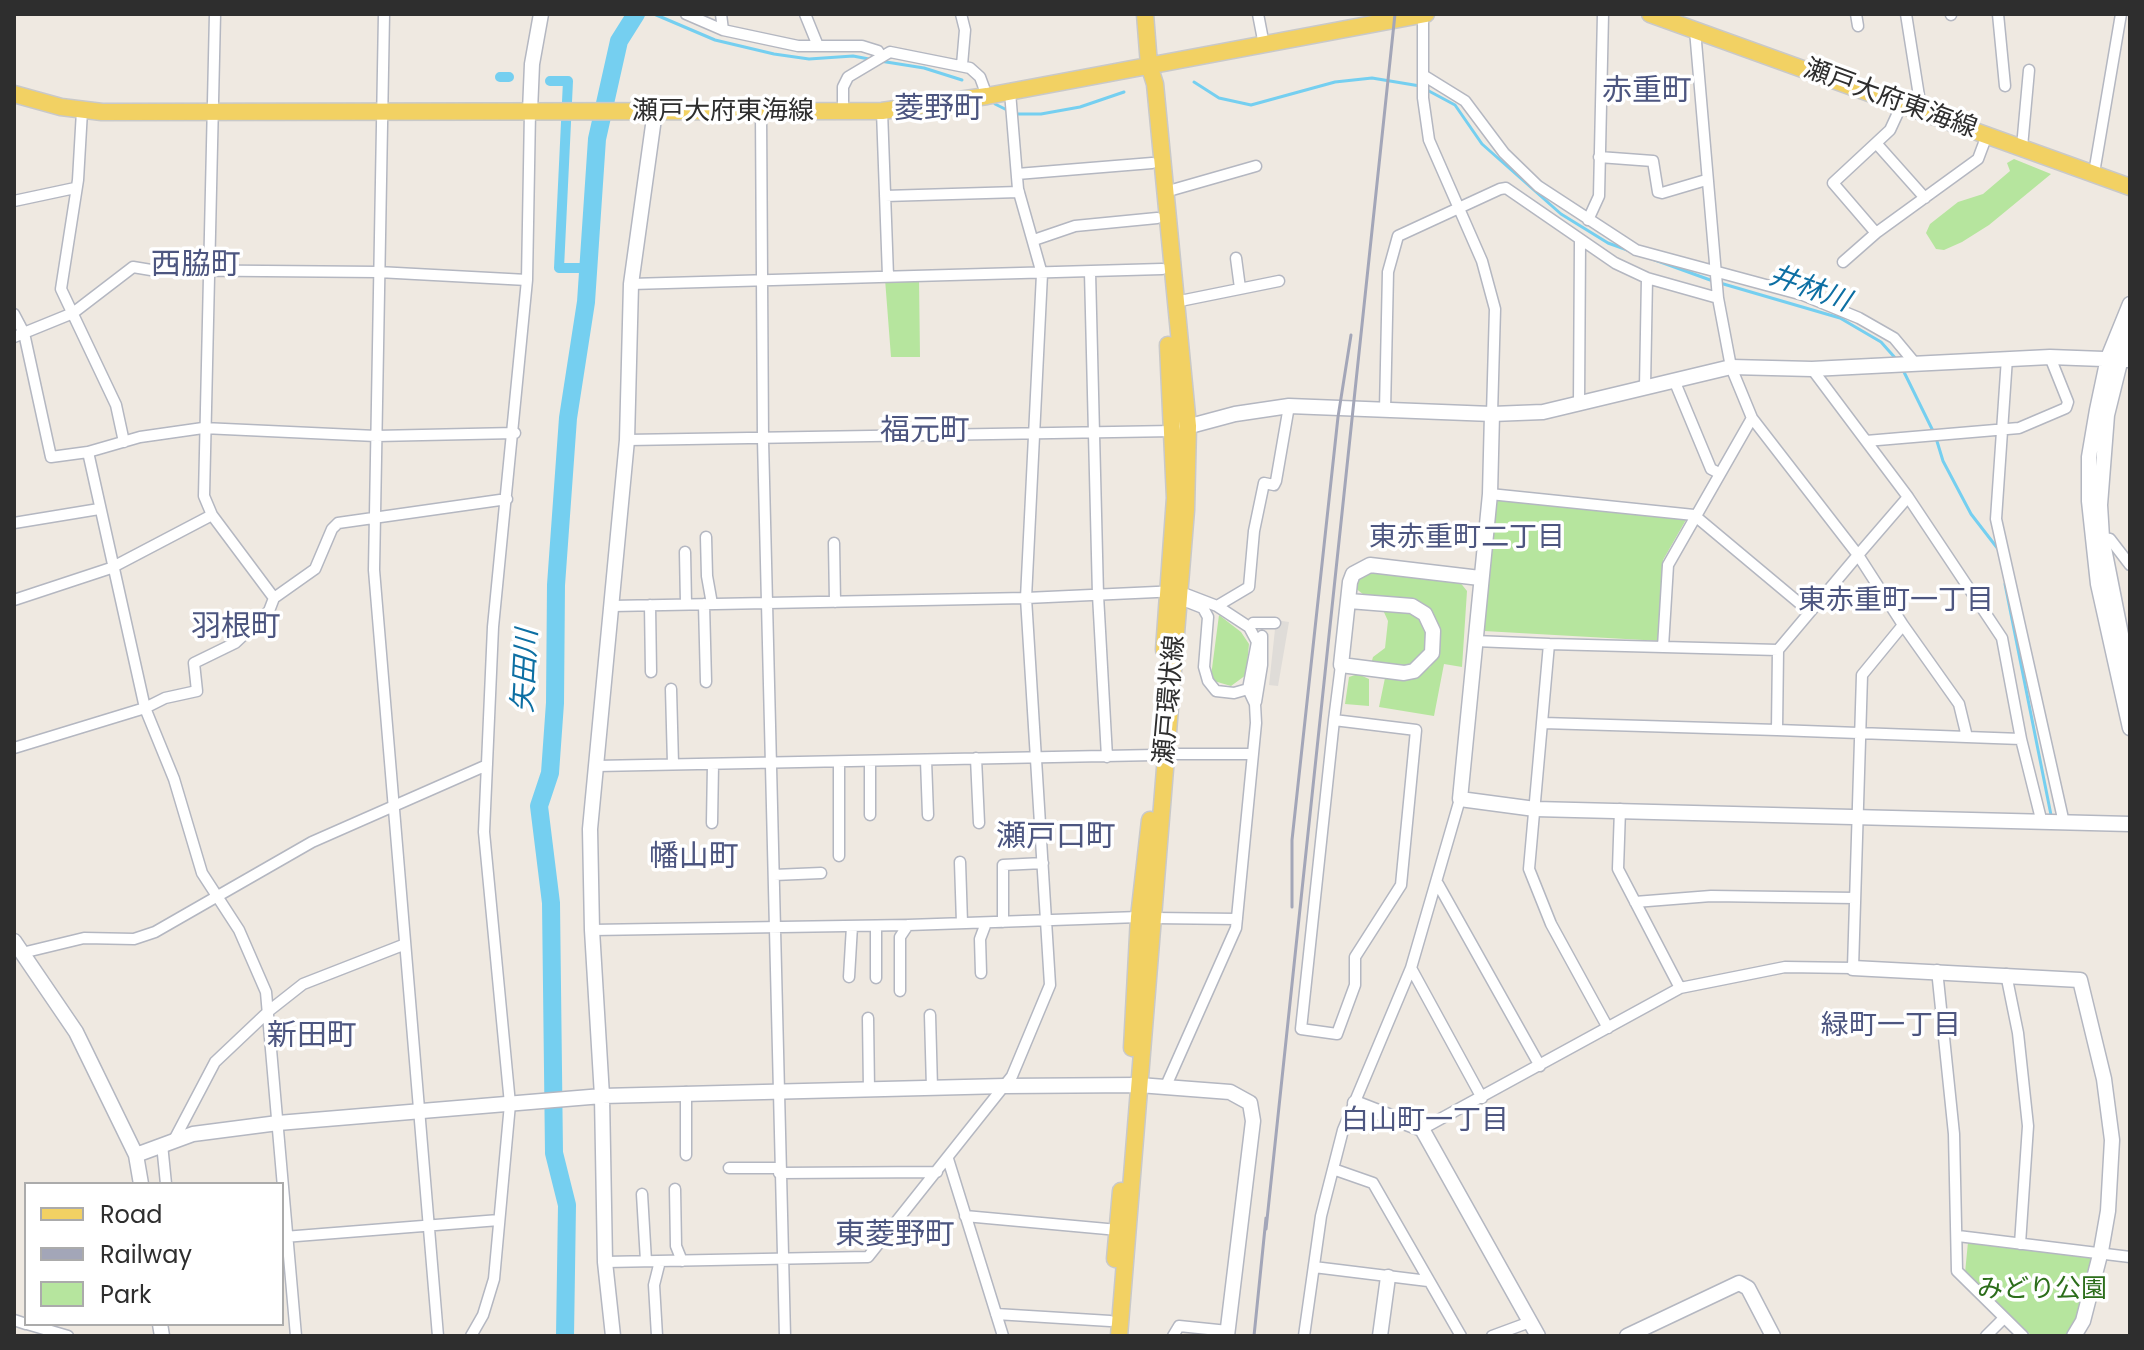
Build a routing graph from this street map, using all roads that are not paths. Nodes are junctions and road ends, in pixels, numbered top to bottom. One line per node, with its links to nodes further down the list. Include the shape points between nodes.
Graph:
1 (215, 14): 36 (street)
2 (384, 14): 32 (street)
3 (541, 14): 33 (street)
4 (686, 14): 17 (street)
5 (721, 14): 17 (street)
6 (805, 14): 20 (street)
7 (961, 14): 22 (street)
8 (1145, 14): 23 (main road, 瀬戸環状線)
9 (1258, 14): 19 (street)
10 (1424, 14): 16 (main road, 瀬戸大府東海線); 25 (street)
11 (1603, 14): 42 (street)
12 (1650, 14): 18 (main road, 瀬戸大府東海線)
13 (1906, 14): 30 (street, via 1919,96)
14 (1998, 14): 26 (street)
15 (2121, 14): 45 (street)
16 (1364, 20): 19 (main road, 瀬戸大府東海線)
17 (723, 30): 20 (street)
18 (1695, 30): 30 (main road, 瀬戸大府東海線); 47 (street)
19 (1264, 45): 23 (main road, 瀬戸大府東海線)
20 (818, 46): 21 (street, via 862,46)
21 (881, 56): 22 (street, via 899,51); 34 (street, via 848,77)
22 (962, 65): 28 (street, via 980,77)
23 (1149, 65): 29 (main road, 瀬戸大府東海線); 43 (main road, 瀬戸環状線, via 1145,81); 51 (main road, 瀬戸環状線)
24 (2029, 70): 41 (street)
25 (1423, 75): 55 (street, via 1429,140); 57 (street, via 1465,101 1523,174)
26 (2005, 86)
27 (14, 94): 31 (main road, 瀬戸大府東海線)
28 (987, 96): 29 (main road, 瀬戸大府東海線); 35 (main road, 瀬戸大府東海線)
29 (1011, 96): 46 (street)
30 (1908, 106): 39 (main road, 瀬戸大府東海線); 40 (street)
31 (82, 111): 36 (main road, 瀬戸大府東海線); 49 (street)
32 (381, 111): 33 (main road, 瀬戸大府東海線); 36 (main road, 瀬戸大府東海線); 65 (street)
33 (530, 111): 37 (main road, 瀬戸大府東海線); 72 (street)
34 (843, 111): 35 (main road, 瀬戸大府東海線); 38 (main road, 瀬戸大府東海線)
35 (882, 111): 52 (street)
36 (213, 112): 64 (street)
37 (649, 112): 38 (main road, 瀬戸大府東海線); 74 (street)
38 (761, 112): 70 (street)
39 (1987, 135): 41 (main road, 瀬戸大府東海線); 53 (street, via 1978,159)
40 (1876, 143): 53 (street); 58 (street, via 1833,183)
41 (2022, 147): 45 (main road, 瀬戸大府東海線)
42 (1599, 157): 47 (street, via 1653,161 1662,193); 57 (street, via 1599,196)
43 (1152, 163): 46 (street); 56 (main road, 瀬戸環状線)
44 (1256, 166): 51 (street)
45 (2094, 173): 48 (main road, 瀬戸大府東海線)
46 (1017, 174): 50 (street)
47 (1706, 180): 67 (street)
48 (2130, 187)
49 (75, 188): 54 (street); 79 (street, via 61,289)
50 (1019, 192): 52 (street); 59 (street)
51 (1165, 192): 77 (main road, 瀬戸環状線)
52 (885, 196): 69 (street)
53 (1925, 198): 58 (street)
54 (14, 201)
55 (1457, 209): 60 (street, via 1506,188); 93 (street, via 1403,231 1392,247); 94 (street, via 1482,261 1495,309)
56 (1157, 218): 59 (street, via 1075,226); 63 (main road, 瀬戸環状線)
57 (1588, 220): 67 (street, via 1636,250)
58 (1876, 233): 62 (street)
59 (1034, 240): 68 (street)
60 (1580, 241): 71 (street); 91 (street)
61 (1236, 258): 75 (street)
62 (1843, 262)
63 (1162, 269): 66 (street); 97 (main road, 瀬戸環状線)
64 (210, 270): 65 (street); 79 (street, via 133,267); 96 (street)
65 (378, 272): 72 (street); 101 (street)
66 (1090, 272): 68 (street); 100 (street)
67 (1715, 272): 76 (street); 86 (street, via 1803,295 1859,318 1894,338)
68 (1042, 274): 69 (street); 102 (street)
69 (888, 276): 70 (street)
70 (760, 278): 74 (street); 104 (street)
71 (1647, 278): 76 (street); 90 (street)
72 (527, 280): 99 (street)
73 (1279, 281): 75 (street)
74 (631, 284): 103 (street)
75 (1240, 288): 77 (street)
76 (1718, 298): 87 (street)
77 (1175, 302): 97 (main road, 瀬戸環状線)
78 (2130, 304): 85 (street)
79 (73, 313): 82 (street); 106 (street, via 116,405)
80 (14, 314): 82 (street)
81 (2130, 327): 85 (street)
82 (19, 335): 107 (street, via 51,457)
83 (2050, 357): 84 (street); 85 (street); 98 (street, via 2066,408 2019,428)
84 (2007, 358): 86 (street); 98 (street)
85 (2119, 359): 118 (street, via 2089,457)
86 (1911, 362): 88 (street)
87 (1731, 367): 88 (street); 89 (street); 95 (street)
88 (1812, 369): 105 (street)
89 (1674, 380): 90 (street); 108 (street, via 1711,469)
90 (1645, 387): 91 (street)
91 (1579, 403): 94 (street, via 1543,412)
92 (1289, 406): 93 (street); 97 (street); 137 (street, via 1276,481 1264,483 1249,587)
93 (1385, 410): 94 (street)
94 (1492, 414): 109 (street)
95 (1752, 418): 108 (street); 121 (street)
96 (203, 428): 101 (street); 106 (street); 113 (street, via 204,496)
97 (1181, 428): 100 (street); 125 (main road, 瀬戸環状線)
98 (2001, 429): 105 (street); 185 (street, via 1996,519)
99 (515, 433): 101 (street); 111 (street)
100 (1094, 434): 102 (street); 126 (street)
101 (376, 436): 115 (street)
102 (1034, 436): 104 (street); 128 (street)
103 (627, 440): 104 (street); 136 (street)
104 (763, 440): 132 (street)
105 (1866, 441): 110 (street)
106 (124, 442): 107 (street)
107 (88, 452): 112 (street)
108 (1719, 473): 114 (street)
109 (1490, 494): 114 (street); 124 (street)
110 (1908, 497): 121 (street); 160 (street, via 2002,638)
111 (507, 499): 115 (street); 172 (street, via 493,627)
112 (99, 509): 116 (street); 123 (street)
113 (212, 515): 123 (street); 127 (street)
114 (1694, 515): 138 (street); 144 (street, via 1668,565)
115 (373, 520): 127 (street, via 338,523 315,569); 176 (street)
116 (14, 523)
117 (706, 537): 134 (street)
118 (2096, 537): 122 (street, via 2110,539); 148 (street); 156 (street, via 2098,584)
119 (834, 543): 131 (street)
120 (685, 552): 133 (street)
121 (1858, 555): 138 (street); 141 (street)
122 (2130, 563)
123 (111, 568): 129 (street); 153 (street)
124 (1480, 578): 130 (street, via 1361,566 1350,582); 142 (street)
125 (1175, 594): 126 (street); 137 (street); 151 (street, via 1203,608 1208,617 1208,681 1216,691); 163 (main road, 瀬戸環状線)
126 (1098, 595): 128 (street); 165 (street)
127 (274, 598): 153 (street, via 269,611 235,643 194,663 197,691)
128 (1026, 598): 131 (street); 164 (street)
129 (14, 600)
130 (1349, 601): 146 (street); 146 (street, via 1412,606 1425,614 1433,631 1432,653 1424,664 1404,673)
131 (835, 602): 132 (street)
132 (767, 603): 134 (street); 173 (street)
133 (686, 604): 134 (street); 135 (street)
134 (708, 604): 149 (street)
135 (650, 605): 136 (street); 147 (street)
136 (612, 606): 174 (street)
137 (1217, 606): 140 (street)
138 (1810, 612): 145 (street)
139 (1275, 623): 140 (street)
140 (1251, 625): 151 (street, via 1257,642); 152 (street, via 1263,639)
141 (1903, 625): 158 (street, via 1862,675); 159 (street, via 1959,704)
142 (1475, 641): 143 (street); 175 (street)
143 (1549, 644): 144 (street); 155 (street)
144 (1663, 647): 145 (street)
145 (1778, 650): 157 (street)
146 (1341, 665): 154 (street)
147 (651, 672)
148 (2130, 680)
149 (706, 682)
150 (671, 689): 170 (street)
151 (1248, 689): 152 (street)
152 (1255, 704): 162 (street)
153 (145, 708): 161 (street); 193 (street, via 174,779 202,873)
154 (1334, 720): 154 (street, via 1301,1029 1337,1034 1355,985 1355,957 1401,885 1416,730)
155 (1543, 723): 157 (street); 177 (street)
156 (2130, 728)
157 (1777, 730): 158 (street)
158 (1861, 732): 159 (street); 181 (street)
159 (1967, 737): 160 (street)
160 (2021, 739): 184 (street)
161 (14, 748)
162 (1253, 754): 163 (street); 197 (street)
163 (1160, 755): 165 (street); 196 (main road, 瀬戸環状線)
164 (1036, 757): 165 (street); 166 (street); 189 (street)
165 (1107, 757)
166 (976, 758): 167 (street); 183 (street)
167 (926, 760): 168 (street); 180 (street)
168 (870, 761): 169 (street); 179 (street)
169 (839, 762): 173 (street); 187 (street)
170 (673, 764): 171 (street); 174 (street)
171 (713, 764): 173 (street); 182 (street)
172 (487, 765): 176 (street); 233 (street, via 484,832)
173 (772, 765): 191 (street)
174 (596, 766): 206 (street, via 590,829)
175 (1460, 799): 177 (street); 192 (street)
176 (392, 805): 193 (street, via 312,842); 207 (street)
177 (1535, 809): 178 (street); 221 (street, via 1529,869 1551,924)
178 (1620, 809): 181 (street); 195 (street, via 1618,869)
179 (870, 815)
180 (928, 815)
181 (1857, 817): 184 (street); 194 (street)
182 (712, 823)
183 (979, 823)
184 (2042, 823): 185 (street)
185 (2064, 823): 186 (street)
186 (2130, 824)
187 (839, 856)
188 (960, 862): 200 (street)
189 (1043, 863): 198 (street); 199 (street, via 1003,865)
190 (821, 873): 191 (street)
191 (774, 875): 205 (street)
192 (1438, 884): 209 (street); 222 (street)
193 (217, 898): 208 (street, via 134,939 84,938); 218 (street, via 245,944)
194 (1855, 898): 195 (street, via 1755,895); 210 (street)
195 (1635, 902): 216 (street)
196 (1147, 917): 197 (street); 198 (street); 223 (main road, 瀬戸環状線)
197 (1237, 919): 226 (street)
198 (1048, 921): 199 (street); 224 (street, via 1050,985)
199 (1003, 922): 201 (street)
200 (962, 923): 201 (street); 202 (street)
201 (986, 923): 212 (street, via 980,939)
202 (908, 925): 204 (street); 217 (street, via 900,937)
203 (852, 926): 204 (street); 205 (street); 214 (street)
204 (876, 926): 215 (street)
205 (774, 928): 206 (street); 227 (street)
206 (592, 930): 230 (street)
207 (403, 945): 218 (street, via 303,984); 234 (street)
208 (18, 947): 238 (street, via 70,1021)
209 (1411, 968): 231 (street); 232 (street)
210 (1853, 968): 211 (street); 216 (street, via 1785,967)
211 (1937, 970): 213 (street); 254 (street, via 1954,1134)
212 (981, 973)
213 (2006, 974): 256 (street, via 2028,1126); 257 (street, via 2080,980 2104,1079 2112,1140)
214 (849, 977)
215 (876, 978)
216 (1680, 988): 221 (street)
217 (900, 991)
218 (270, 1010): 235 (street); 237 (street, via 215,1062)
219 (930, 1015): 225 (street)
220 (868, 1018): 228 (street)
221 (1608, 1028): 222 (street)
222 (1540, 1066): 231 (street)
223 (1135, 1085): 224 (street); 226 (street); 253 (main road, 瀬戸環状線); 271 (main road, 瀬戸環状線)
224 (1005, 1086): 225 (street); 240 (street)
225 (932, 1088): 228 (street)
226 (1165, 1088): 272 (street, via 1238,1093 1253,1110)
227 (779, 1090): 228 (street); 229 (street); 243 (street)
228 (869, 1090)
229 (686, 1092): 230 (street); 239 (street)
230 (598, 1097): 233 (street); 263 (street)
231 (1482, 1098): 236 (street)
232 (1355, 1103): 236 (street); 242 (street)
233 (512, 1104): 234 (street); 251 (street)
234 (417, 1112): 235 (street); 252 (street)
235 (278, 1123): 237 (street); 247 (street)
236 (1422, 1129): 269 (street)
237 (168, 1142): 238 (street); 246 (street)
238 (136, 1155): 245 (street)
239 (686, 1155)
240 (948, 1159): 244 (street); 250 (street)
241 (729, 1168): 243 (street)
242 (1333, 1169): 264 (street); 266 (street, via 1373,1183)
243 (780, 1170): 244 (street); 258 (street)
244 (937, 1172): 258 (street, via 868,1257)
245 (141, 1182)
246 (166, 1182)
247 (282, 1182)
248 (675, 1189): 262 (street, via 676,1246)
249 (642, 1194): 260 (street)
250 (965, 1216): 253 (street); 267 (street)
251 (499, 1220): 252 (street); 276 (street, via 494,1279)
252 (426, 1226): 255 (street); 275 (street)
253 (1118, 1230): 271 (main road, 瀬戸環状線)
254 (1958, 1236): 256 (street); 268 (street, via 1959,1275)
255 (285, 1237): 274 (street)
256 (2020, 1244): 257 (street)
257 (2101, 1251): 259 (street); 291 (street, via 2083,1321)
258 (783, 1257): 262 (street); 279 (street)
259 (2130, 1257)
260 (646, 1261): 261 (street); 263 (street)
261 (660, 1261): 262 (street); 278 (street, via 654,1285)
262 (682, 1261)
263 (605, 1262): 277 (street)
264 (1314, 1267): 265 (street); 282 (street)
265 (1388, 1277): 266 (street); 283 (street)
266 (1428, 1281): 284 (street)
267 (996, 1314): 271 (street); 280 (street)
268 (2004, 1318): 289 (street); 290 (street)
269 (1530, 1322): 285 (street); 286 (street)
270 (33, 1326): 273 (street)
271 (1113, 1331)
272 (1227, 1333): 281 (street, via 1179,1326)
273 (68, 1336)
274 (296, 1336)
275 (438, 1336)
276 (471, 1336)
277 (613, 1336)
278 (657, 1336)
279 (785, 1336)
280 (1003, 1336)
281 (1173, 1336)
282 (1304, 1336)
283 (1380, 1336)
284 (1461, 1336)
285 (1492, 1336)
286 (1538, 1336)
287 (1627, 1336): 288 (street, via 1739,1283 1748,1288)
288 (1773, 1336)
289 (1986, 1336)
290 (2023, 1336)
291 (2074, 1336)

